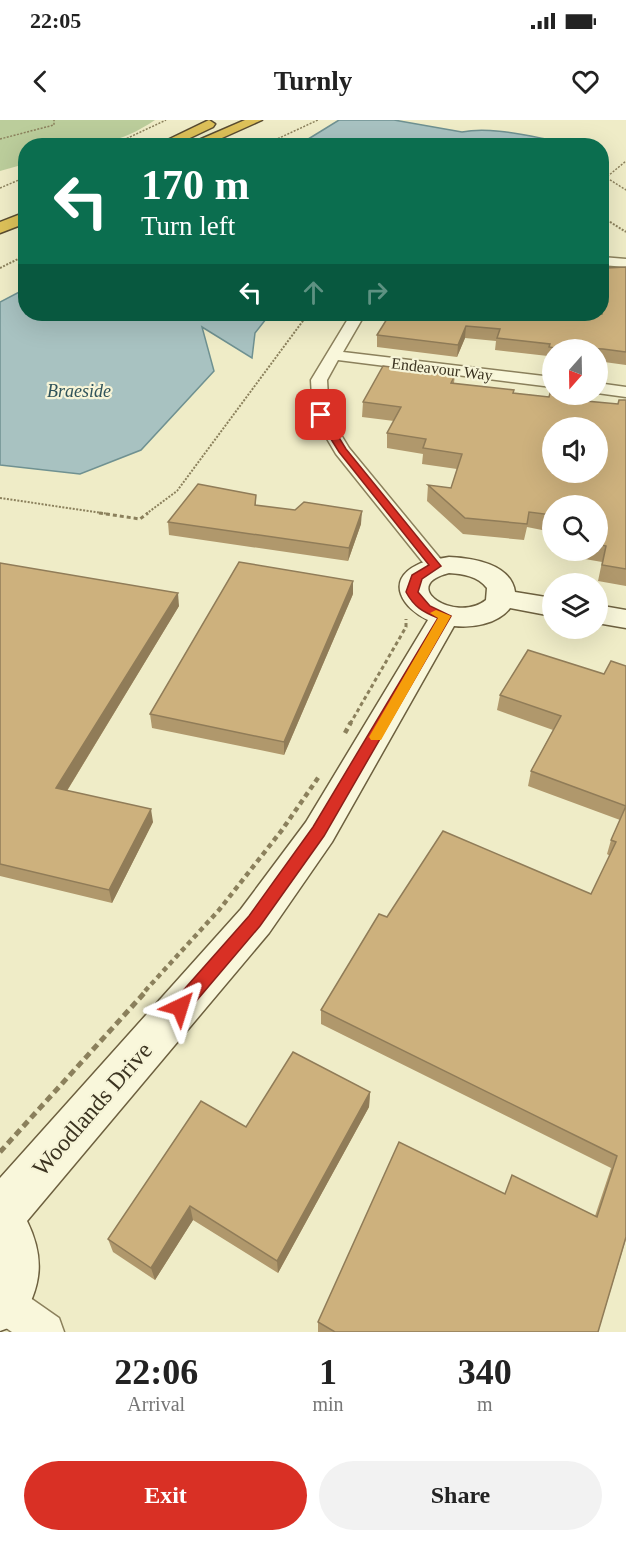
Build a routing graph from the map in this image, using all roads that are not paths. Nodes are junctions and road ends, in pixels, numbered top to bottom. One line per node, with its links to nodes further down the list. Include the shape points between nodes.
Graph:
1 (194, 120): 5 (highway)
2 (217, 120): 6 (highway)
3 (234, 120): 7 (highway)
4 (256, 120): 8 (highway)
5 (166, 138)
6 (178, 138)
7 (199, 138)
8 (211, 138)
9 (18, 209): 10 (highway)
10 (0, 217)
11 (18, 220): 12 (highway)
12 (0, 228)
13 (609, 262): 14 (street)
14 (626, 263)
15 (354, 321): 16 (street)
16 (332, 355): 17 (street, Endeavour Way); 20 (street, via 319,380 321,415 342,450)
17 (542, 381)
18 (608, 390): 19 (street)
19 (626, 392)
20 (436, 566): 21 (street, via 460,565 486,573 500,586); 23 (street, via 416,578 412,592 426,609)
21 (501, 598): 22 (street); 23 (street, via 483,614)
22 (542, 605)
23 (445, 616): 26 (street, Woodlands Drive, via 319,832 255,921)
24 (608, 616): 25 (street)
25 (626, 619)
26 (0, 1215)
27 (0, 1225): 28 (street, via 13,1246 15,1264 12,1284)
28 (1, 1304): 29 (street)
29 (45, 1332)

